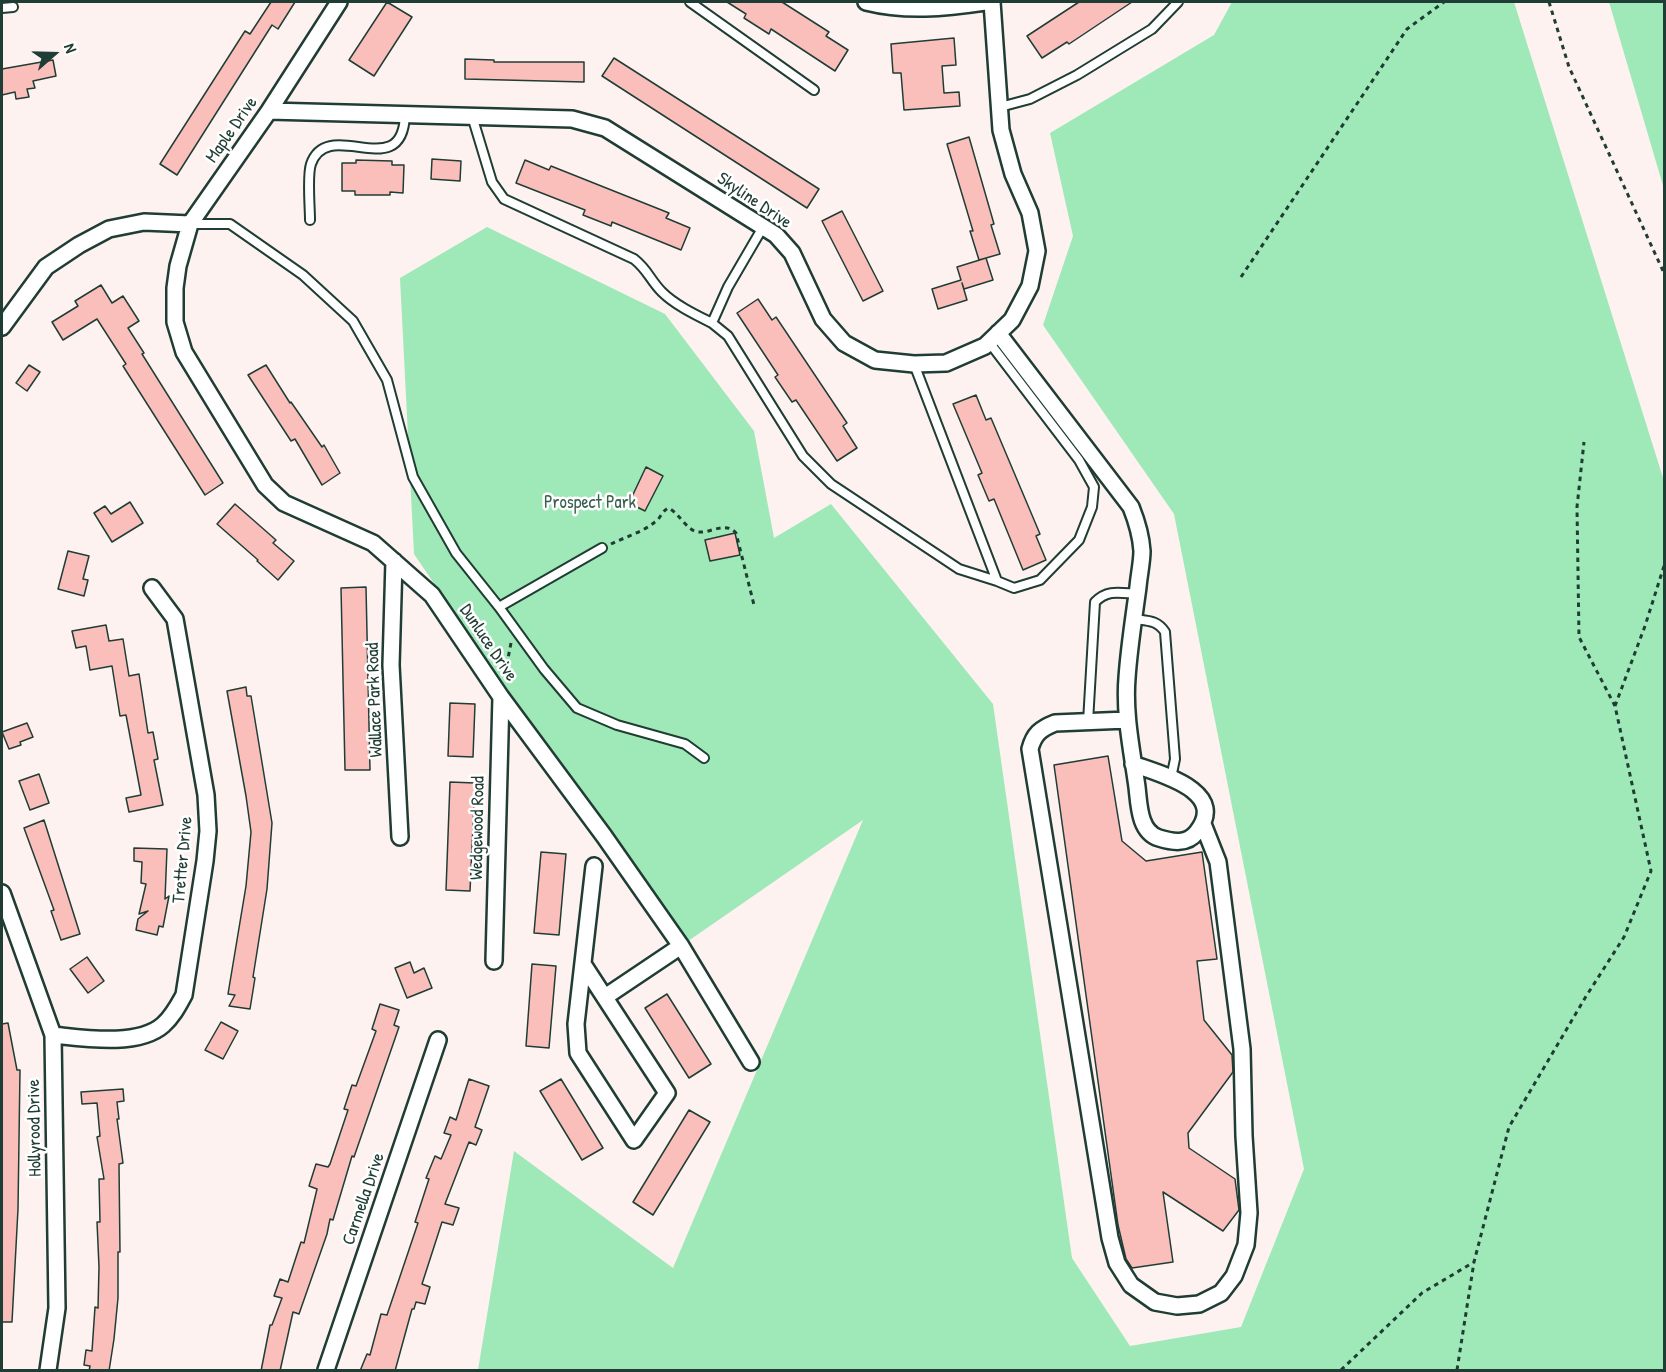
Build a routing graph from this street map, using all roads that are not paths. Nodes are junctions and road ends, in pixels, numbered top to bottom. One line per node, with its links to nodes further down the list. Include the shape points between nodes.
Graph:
1 (339, 2): 11 (street, Maple Drive)
2 (690, 2): 9 (lane)
3 (866, 2): 4 (street, via 890,8 948,8)
4 (985, 2)
5 (992, 2): 10 (street, Skyline Drive)
6 (1178, 2): 10 (lane, via 1152,29 1077,75 1030,99)
7 (13, 7): 8 (lane)
8 (2, 8)
9 (814, 90)
10 (1000, 107): 20 (street, Skyline Drive, via 1001,130 1013,174 1030,213 1037,251 1030,285 1012,320)
11 (269, 111): 12 (street, Skyline Drive); 15 (street, Maple Drive)
12 (405, 114): 13 (street, Skyline Drive); 14 (lane, via 404,130 390,148 339,145 317,153 310,165)
13 (472, 116): 16 (street, Skyline Drive, via 572,119 605,128); 18 (lane, via 492,182 504,199 634,259 645,267 661,292)
14 (310, 220)
15 (190, 224): 17 (street, Maple Drive); 19 (street, via 144,222 109,229 46,267); 27 (lane, via 230,224 303,275 353,321 387,380 413,477 456,553)
16 (763, 227): 18 (lane); 21 (street, Skyline Drive, via 792,253 823,319 844,343 875,360)
17 (175, 288): 23 (street, Dunluce Drive, via 175,322 184,352 265,485 284,503 373,543)
18 (712, 323): 24 (lane, via 728,336 803,456 831,484 959,569)
19 (2, 327)
20 (994, 338): 21 (street, Skyline Drive, via 946,363); 24 (lane, via 1079,459 1094,487 1092,507 1080,540 1040,580 1014,588); 26 (street, via 1131,507 1142,553)
21 (914, 364): 24 (lane)
22 (602, 548): 27 (lane)
23 (394, 561): 29 (street, Dunluce Drive, via 432,595); 36 (street, Wallace Park Road, via 391,665)
24 (997, 581)
25 (152, 588): 43 (street, Tretter Drive, via 174,619 206,795 205,861 184,995 175,1013 161,1027 140,1036 104,1040)
26 (1137, 594): 28 (street); 31 (lane, via 1111,593 1095,602)
27 (499, 607): 32 (lane, via 577,708 617,725 685,744)
28 (1134, 619): 30 (street, via 1126,680); 34 (lane, via 1154,621 1165,632 1175,759)
29 (501, 697): 39 (street, Dunluce Drive); 40 (street, Wedgewood Road)
30 (1127, 720): 31 (street); 33 (street)
31 (1088, 722): 35 (street, via 1045,727 1034,735 1030,749 1112,1246 1117,1263 1131,1284 1155,1302 1177,1306 1199,1304 1221,1293 1234,1276 1246,1245 1249,1213 1242,1049 1218,862)
32 (704, 758)
33 (1133, 764): 34 (street); 35 (street, via 1141,819 1154,836 1175,843 1194,836)
34 (1171, 778): 35 (street, via 1198,793 1205,810)
35 (1203, 824)
36 (400, 837)
37 (594, 866): 41 (street)
38 (2, 893): 43 (street, Hollyrood Drive)
39 (681, 946): 42 (street); 45 (street, Dunluce Drive)
40 (494, 961)
41 (583, 964): 42 (street); 42 (street, via 576,1024 578,1053 634,1140 667,1093)
42 (605, 997)
43 (53, 1035): 46 (street, Hollyrood Drive, via 57,1308)
44 (438, 1040): 47 (street, Carmella Drive)
45 (752, 1062)
46 (48, 1371)
47 (326, 1371)

